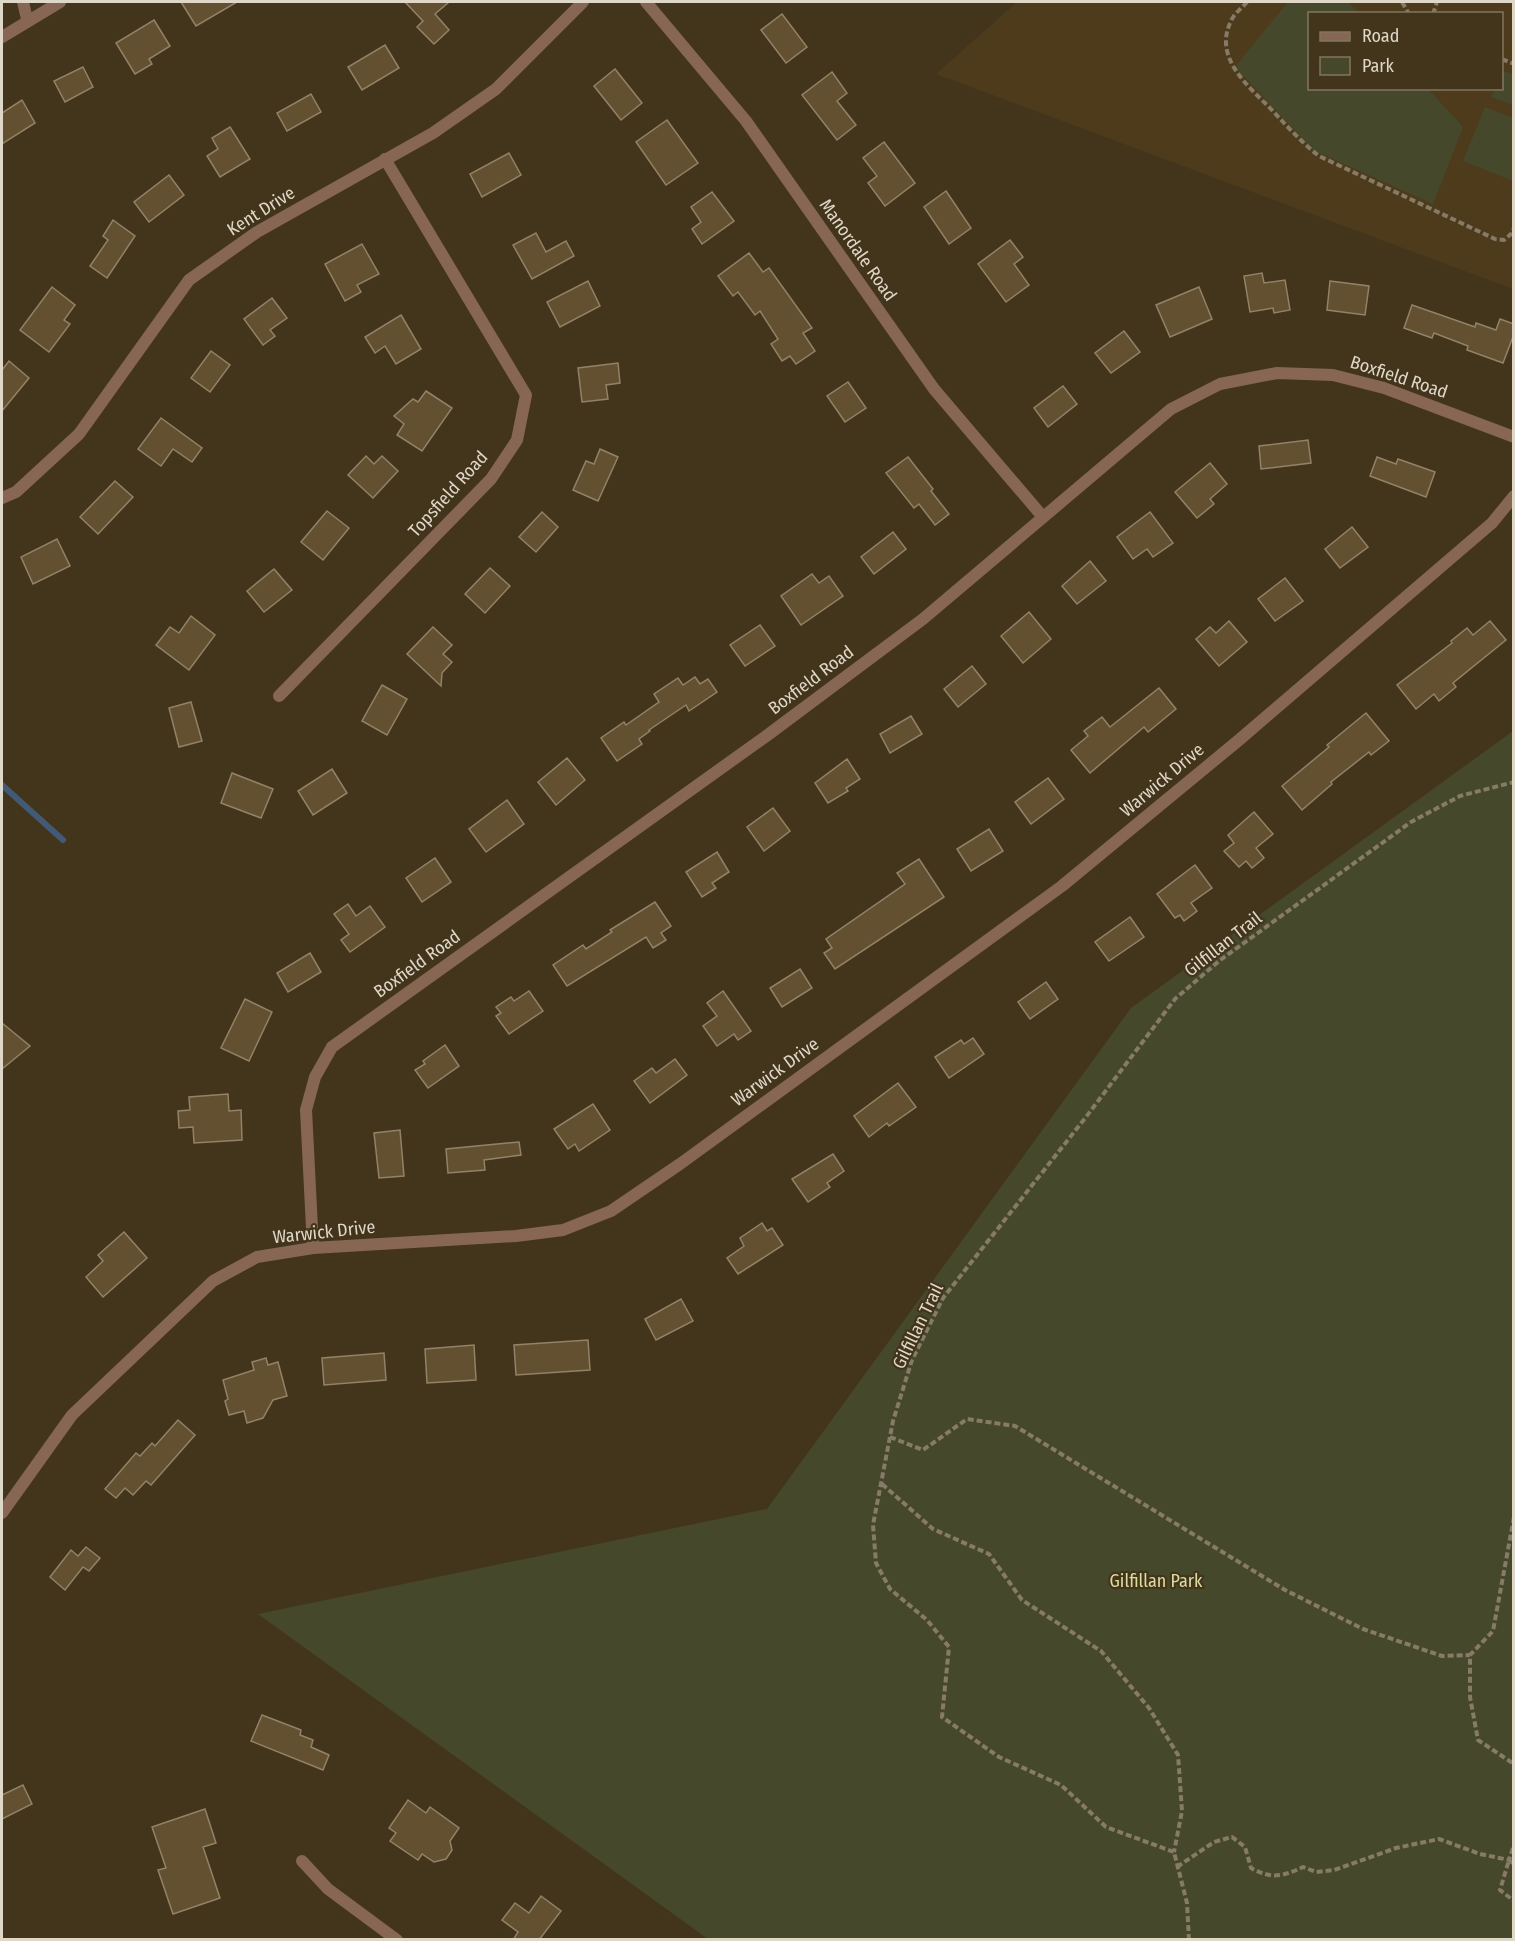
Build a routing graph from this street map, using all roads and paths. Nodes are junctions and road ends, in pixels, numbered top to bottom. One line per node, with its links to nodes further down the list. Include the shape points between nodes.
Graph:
1 (23, 2): 6 (street)
2 (60, 2): 6 (street)
3 (583, 2): 8 (street, Kent Drive, via 496,89 433,133)
4 (646, 2): 13 (street, Manordale Road, via 746,122 934,389)
5 (1247, 2): 9 (path, via 1233,17 1227,32 1228,59 1239,76 1305,145 1319,156 1496,239 1504,240)
6 (27, 20): 7 (street)
7 (2, 37)
8 (385, 159): 12 (street, Kent Drive, via 257,232 189,280 79,434 16,492); 14 (street, Topsfield Road, via 526,395 517,440 491,479)
9 (1514, 228)
10 (1514, 437): 13 (street, Boxfield Road, via 1384,388 1332,375 1277,373 1220,384 1172,409)
11 (1514, 496): 16 (street, Warwick Drive, via 1492,523 1062,886 611,1211 563,1230 516,1236)
12 (2, 498)
13 (1043, 517): 16 (street, Boxfield Road, via 923,619 769,734 332,1047 315,1077 306,1110)
14 (279, 696)
15 (1514, 782): 17 (path, Gilfillan Trail, via 1460,796 1411,822 1219,961 1176,999 943,1298 912,1360)
16 (313, 1248): 19 (street, Warwick Drive, via 257,1257 213,1281 72,1416)
17 (890, 1437): 18 (path, Gilfillan Trail); 21 (path, via 923,1450 967,1419 1015,1426 1285,1590 1363,1629 1442,1656)
18 (881, 1483): 24 (path, via 933,1529 989,1554 1022,1600 1101,1651 1149,1708 1178,1755 1182,1811); 24 (path, Gilfillan Trail, via 873,1525 876,1563 890,1589 927,1620 949,1647 942,1717 999,1757 1061,1785 1106,1827)
19 (2, 1513)
20 (1514, 1517): 21 (path, via 1493,1630)
21 (1470, 1655): 22 (path, via 1470,1697 1478,1740)
22 (1514, 1764)
23 (1514, 1845): 26 (path)
24 (1173, 1852): 28 (path)
25 (302, 1860): 30 (street, via 328,1889)
26 (1509, 1860): 27 (path); 28 (path, via 1439,1839 1396,1848 1334,1870 1316,1872 1303,1867 1287,1874 1264,1875 1251,1868 1245,1847 1232,1836 1214,1842); 29 (path, via 1500,1890)
27 (1514, 1864)
28 (1177, 1867): 31 (path, via 1186,1903)
29 (1514, 1901)
30 (397, 1940)
31 (1189, 1940)

